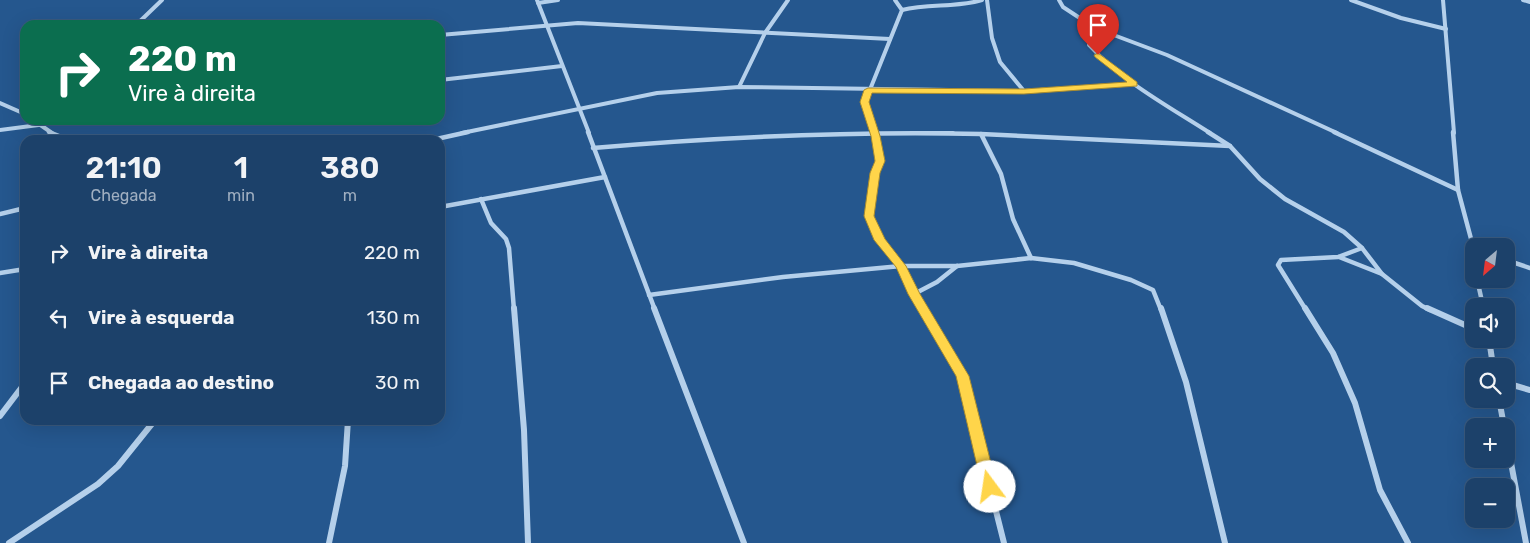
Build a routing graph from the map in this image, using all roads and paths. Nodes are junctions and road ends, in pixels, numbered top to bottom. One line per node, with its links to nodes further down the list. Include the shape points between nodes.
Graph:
1 (162, 0): 14 (street)
2 (558, 0): 11 (street)
3 (788, 0): 18 (street)
4 (895, 0): 13 (street)
5 (982, 0): 13 (street, via 966,6 924,2)
6 (987, 0): 26 (street, via 992,38 1000,62)
7 (1059, 0): 16 (street, via 1063,7)
8 (1351, 0): 17 (street, via 1401,18)
9 (1443, 0): 17 (street)
10 (1523, 0): 12 (street)
11 (537, 1): 15 (street)
12 (1530, 2)
13 (902, 10): 20 (street)
14 (141, 20)
15 (546, 25): 18 (street, via 638,25); 19 (street); 21 (street)
16 (1095, 28): 23 (street, via 1089,44 1105,62); 40 (street, via 1230,83)
17 (1446, 29): 40 (street)
18 (766, 33): 20 (street); 24 (street)
19 (445, 35)
20 (890, 39): 25 (street)
21 (562, 66): 22 (street); 28 (street)
22 (445, 79)
23 (1134, 84): 26 (street); 37 (street)
24 (738, 87): 25 (street); 28 (street, via 657,93)
25 (868, 90): 26 (street); 35 (street, via 865,106)
26 (1024, 92)
27 (0, 103): 29 (street)
28 (581, 107): 36 (street); 38 (street)
29 (20, 112)
30 (24, 125): 32 (street)
31 (42, 125): 34 (street)
32 (0, 130)
33 (981, 134): 35 (street); 37 (street); 48 (street, via 1001,174 1013,219)
34 (54, 135)
35 (875, 136): 38 (street, via 694,139); 50 (street, via 880,161 875,173 869,216 880,240)
36 (445, 137)
37 (1230, 146): 46 (street, via 1260,179 1285,199 1344,232)
38 (593, 148): 39 (street)
39 (604, 177): 41 (street); 57 (street)
40 (1458, 190): 45 (street)
41 (480, 199): 42 (street); 68 (street, via 491,224 506,239 509,248 524,430)
42 (445, 206)
43 (20, 209): 44 (street)
44 (0, 214)
45 (1470, 238)
46 (1362, 248): 47 (street); 55 (street)
47 (1338, 257): 55 (street); 72 (street, via 1281,260 1278,265 1336,362 1356,403 1380,490)
48 (1031, 258): 51 (street); 71 (street, via 1074,262 1153,290 1168,322)
49 (1515, 263): 52 (street)
50 (901, 266): 51 (street); 56 (street); 57 (street, via 783,277)
51 (957, 266): 56 (street)
52 (1530, 268)
53 (20, 270): 54 (street)
54 (0, 273)
55 (1382, 274): 58 (street, via 1422,306)
56 (914, 294): 70 (street, via 962,376)
57 (649, 295): 69 (street)
58 (1465, 326)
59 (1515, 386): 61 (street)
60 (20, 390): 62 (street)
61 (1530, 390)
62 (0, 416)
63 (150, 425): 66 (street, via 118,466 98,484)
64 (348, 425): 67 (street, via 345,466)
65 (1512, 468): 73 (street)
66 (9, 543)
67 (329, 543)
68 (528, 543)
69 (744, 543)
70 (1004, 543)
71 (1225, 543)
72 (1408, 543)
73 (1526, 543)

